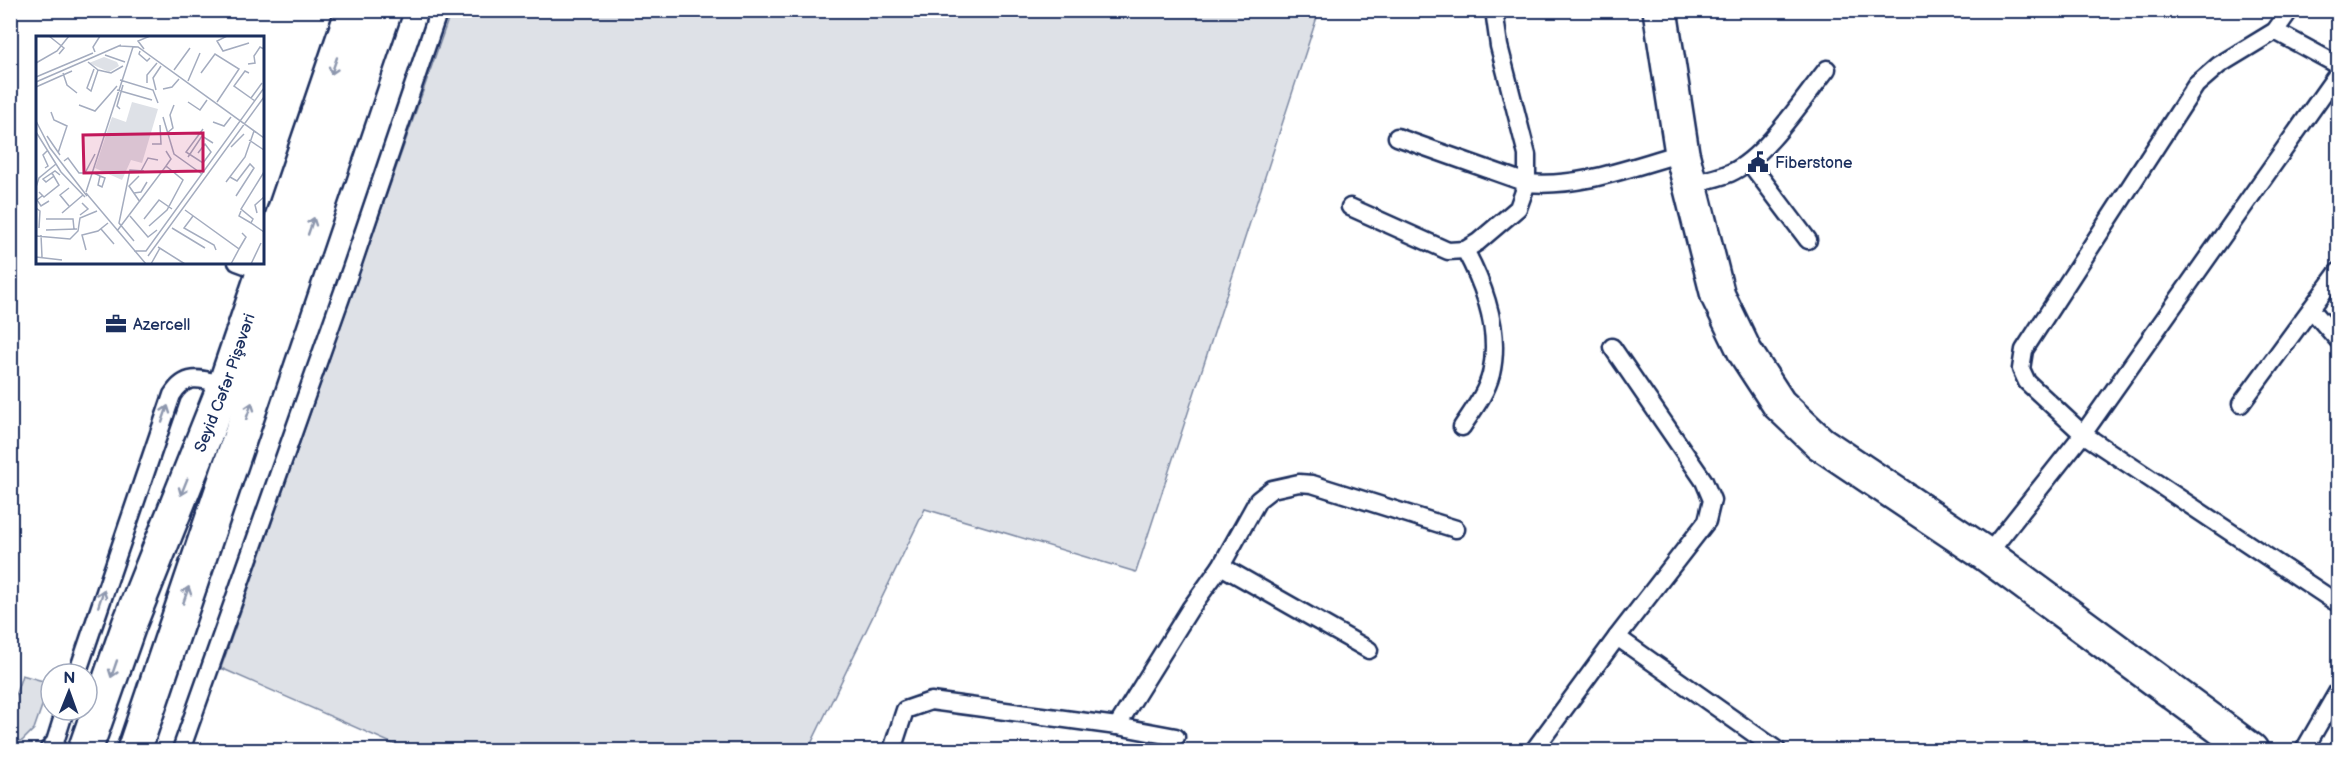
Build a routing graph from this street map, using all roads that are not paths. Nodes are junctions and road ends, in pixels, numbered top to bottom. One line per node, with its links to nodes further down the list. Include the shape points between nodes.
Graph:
1 (353, 10): 17 (street, Seyid Cəfər Pişəvəri, one-way to 17)
2 (385, 10): 35 (street, Seyid Cəfər Pişəvəri, one-way to 2)
3 (439, 10): 45 (lane)
4 (1494, 10): 14 (lane, via 1499,46 1527,155)
5 (1660, 10): 12 (street)
6 (2290, 10): 7 (lane)
7 (2275, 31): 8 (lane); 28 (lane, via 2219,64 2196,85 2024,350 2021,369 2027,382)
8 (2338, 65)
9 (1827, 69): 13 (lane)
10 (2338, 73): 28 (lane)
11 (1397, 137): 14 (lane)
12 (1682, 153): 14 (lane, via 1572,183); 15 (street)
13 (1749, 162): 15 (lane, via 1731,173); 18 (lane)
14 (1527, 183): 19 (lane, via 1518,208)
15 (1690, 184): 30 (street, via 1718,296 1745,352 1779,404 1820,443)
16 (1350, 207): 19 (lane, via 1448,251)
17 (264, 232)
18 (1808, 240)
19 (1465, 250): 27 (lane, via 1487,297 1493,333 1491,374 1480,401)
20 (250, 267): 25 (street, Seyid Cəfər Pişəvəri)
21 (2338, 272): 22 (lane)
22 (2312, 309): 23 (lane); 26 (lane)
23 (2338, 340)
24 (1612, 347): 34 (lane, via 1704,481 1712,500 1707,521)
25 (225, 386): 33 (street, Seyid Cəfər Pişəvəri, one-way to 33); 37 (lane, one-way to 25, via 172,395 178,385 189,379)
26 (2241, 404)
27 (1462, 426)
28 (2083, 434): 30 (lane); 32 (lane)
29 (1456, 529): 31 (lane, via 1354,495 1299,483 1272,489 1258,500)
30 (1987, 555): 49 (street)
31 (1221, 566): 36 (lane); 40 (lane)
32 (2338, 602)
33 (129, 626): 35 (street); 43 (street, Seyid Cəfər Pişəvəri, one-way to 43)
34 (1617, 638): 47 (lane); 48 (lane)
35 (171, 639): 44 (street, Seyid Cəfər Pişəvəri)
36 (1368, 650)
37 (81, 662)
38 (2338, 691): 50 (lane)
39 (61, 722): 42 (lane)
40 (1117, 726): 41 (lane); 46 (lane, via 931,701 905,710)
41 (1176, 737)
42 (48, 750)
43 (85, 750)
44 (137, 750)
45 (181, 750)
46 (892, 750)
47 (1534, 750)
48 (1777, 750)
49 (2252, 750)
50 (2304, 750)

